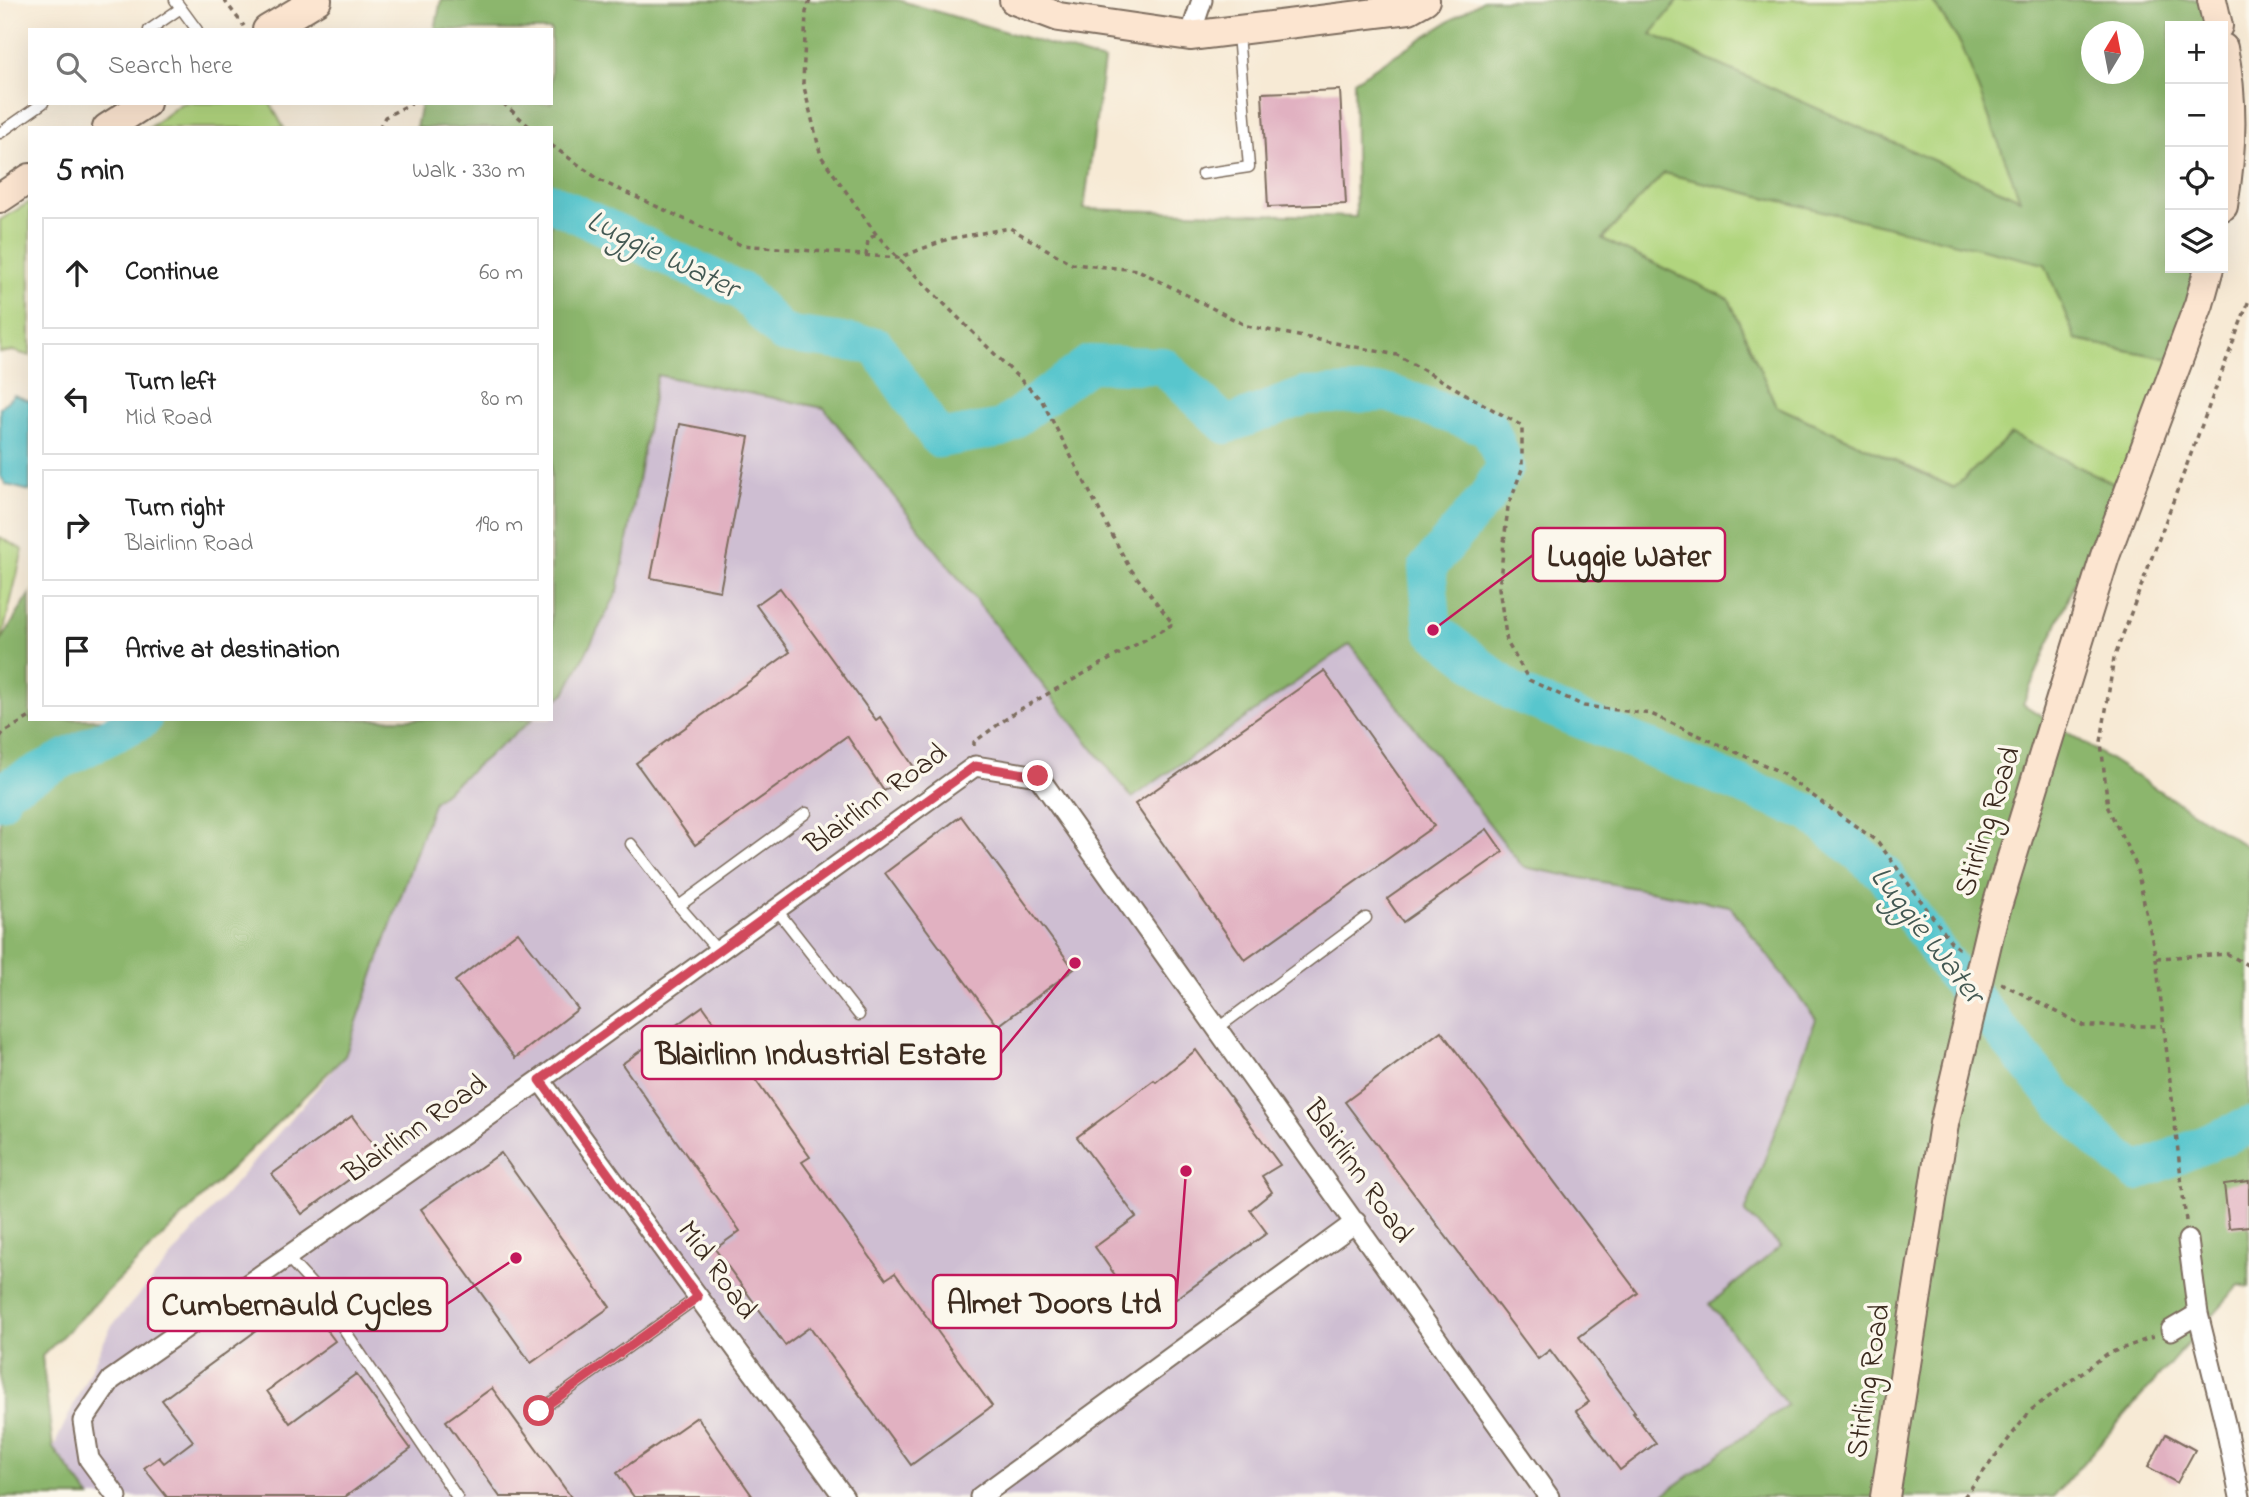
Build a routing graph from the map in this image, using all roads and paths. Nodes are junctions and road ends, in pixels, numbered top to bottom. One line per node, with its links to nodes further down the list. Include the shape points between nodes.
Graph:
1 (224, 0): 12 (path)
2 (317, 0): 13 (main road)
3 (810, 0): 30 (path, via 803,83 821,156)
4 (1014, 0): 15 (main road, via 1059,17)
5 (1202, 0): 15 (street)
6 (1425, 0): 14 (main road, via 1409,9)
7 (2212, 0): 9 (main road)
8 (178, 4): 10 (lane); 11 (lane)
9 (2217, 21)
10 (151, 28)
11 (196, 28)
12 (245, 28)
13 (270, 28)
14 (1237, 30): 15 (main road); 26 (lane, via 1249,167)
15 (1190, 36)
16 (2228, 82): 27 (main road)
17 (40, 105): 24 (lane)
18 (143, 105): 21 (main road)
19 (408, 105): 22 (path, via 385,117)
20 (505, 105): 23 (path)
21 (110, 126)
22 (380, 126)
23 (529, 126)
24 (0, 133)
25 (553, 146): 31 (path, via 601,181 741,245)
26 (1202, 174)
27 (2228, 174)
28 (28, 179): 29 (main road)
29 (0, 198)
30 (876, 234): 31 (path, via 868,240); 32 (path)
31 (866, 256): 32 (path)
32 (898, 258): 37 (path, via 1042,401 1129,567 1172,624 1017,711 974,742); 44 (path, via 948,239 1010,228 1072,264 1138,270 1247,326 1397,355 1522,426 1522,469 1508,507 1499,588 1507,642 1529,680 1584,706 1651,714 1778,771 1878,842)
33 (2208, 273): 64 (main road, Stirling Road, bridge, via 2105,556 1992,922 1944,1124)
34 (2249, 300): 45 (path, via 2114,658 2101,742 2108,808 2136,865)
35 (28, 718): 36 (path)
36 (0, 737)
37 (975, 766): 41 (street, Blairlinn Road); 50 (street, Blairlinn Road, via 1038,776)
38 (806, 813): 40 (lane)
39 (631, 844): 40 (lane)
40 (678, 906): 43 (lane)
41 (776, 909): 43 (street, Blairlinn Road); 48 (lane)
42 (1366, 918): 50 (lane)
43 (718, 951): 51 (street, Blairlinn Road)
44 (1961, 951)
45 (2156, 958): 46 (path, via 2228,954); 49 (path)
46 (2249, 966)
47 (1992, 975): 49 (path, via 2084,1026)
48 (859, 1015)
49 (2163, 1026): 53 (path)
50 (1218, 1028): 52 (street, Blairlinn Road)
51 (540, 1080): 54 (street, Blairlinn Road); 55 (street, Mid Road)
52 (1356, 1222): 62 (street); 63 (street, Blairlinn Road)
53 (2188, 1240): 56 (street)
54 (287, 1256): 59 (street, Blairlinn Road, via 111,1380 83,1421 89,1459); 60 (lane, via 319,1292)
55 (698, 1297): 58 (lane); 61 (street, Mid Road)
56 (2198, 1314): 57 (street); 66 (street)
57 (2171, 1329): 65 (path, via 2107,1354 2031,1410)
58 (539, 1411)
59 (117, 1497)
60 (457, 1497)
61 (844, 1497)
62 (980, 1497)
63 (1549, 1497)
64 (1885, 1497)
65 (1964, 1497)
66 (2240, 1497)

